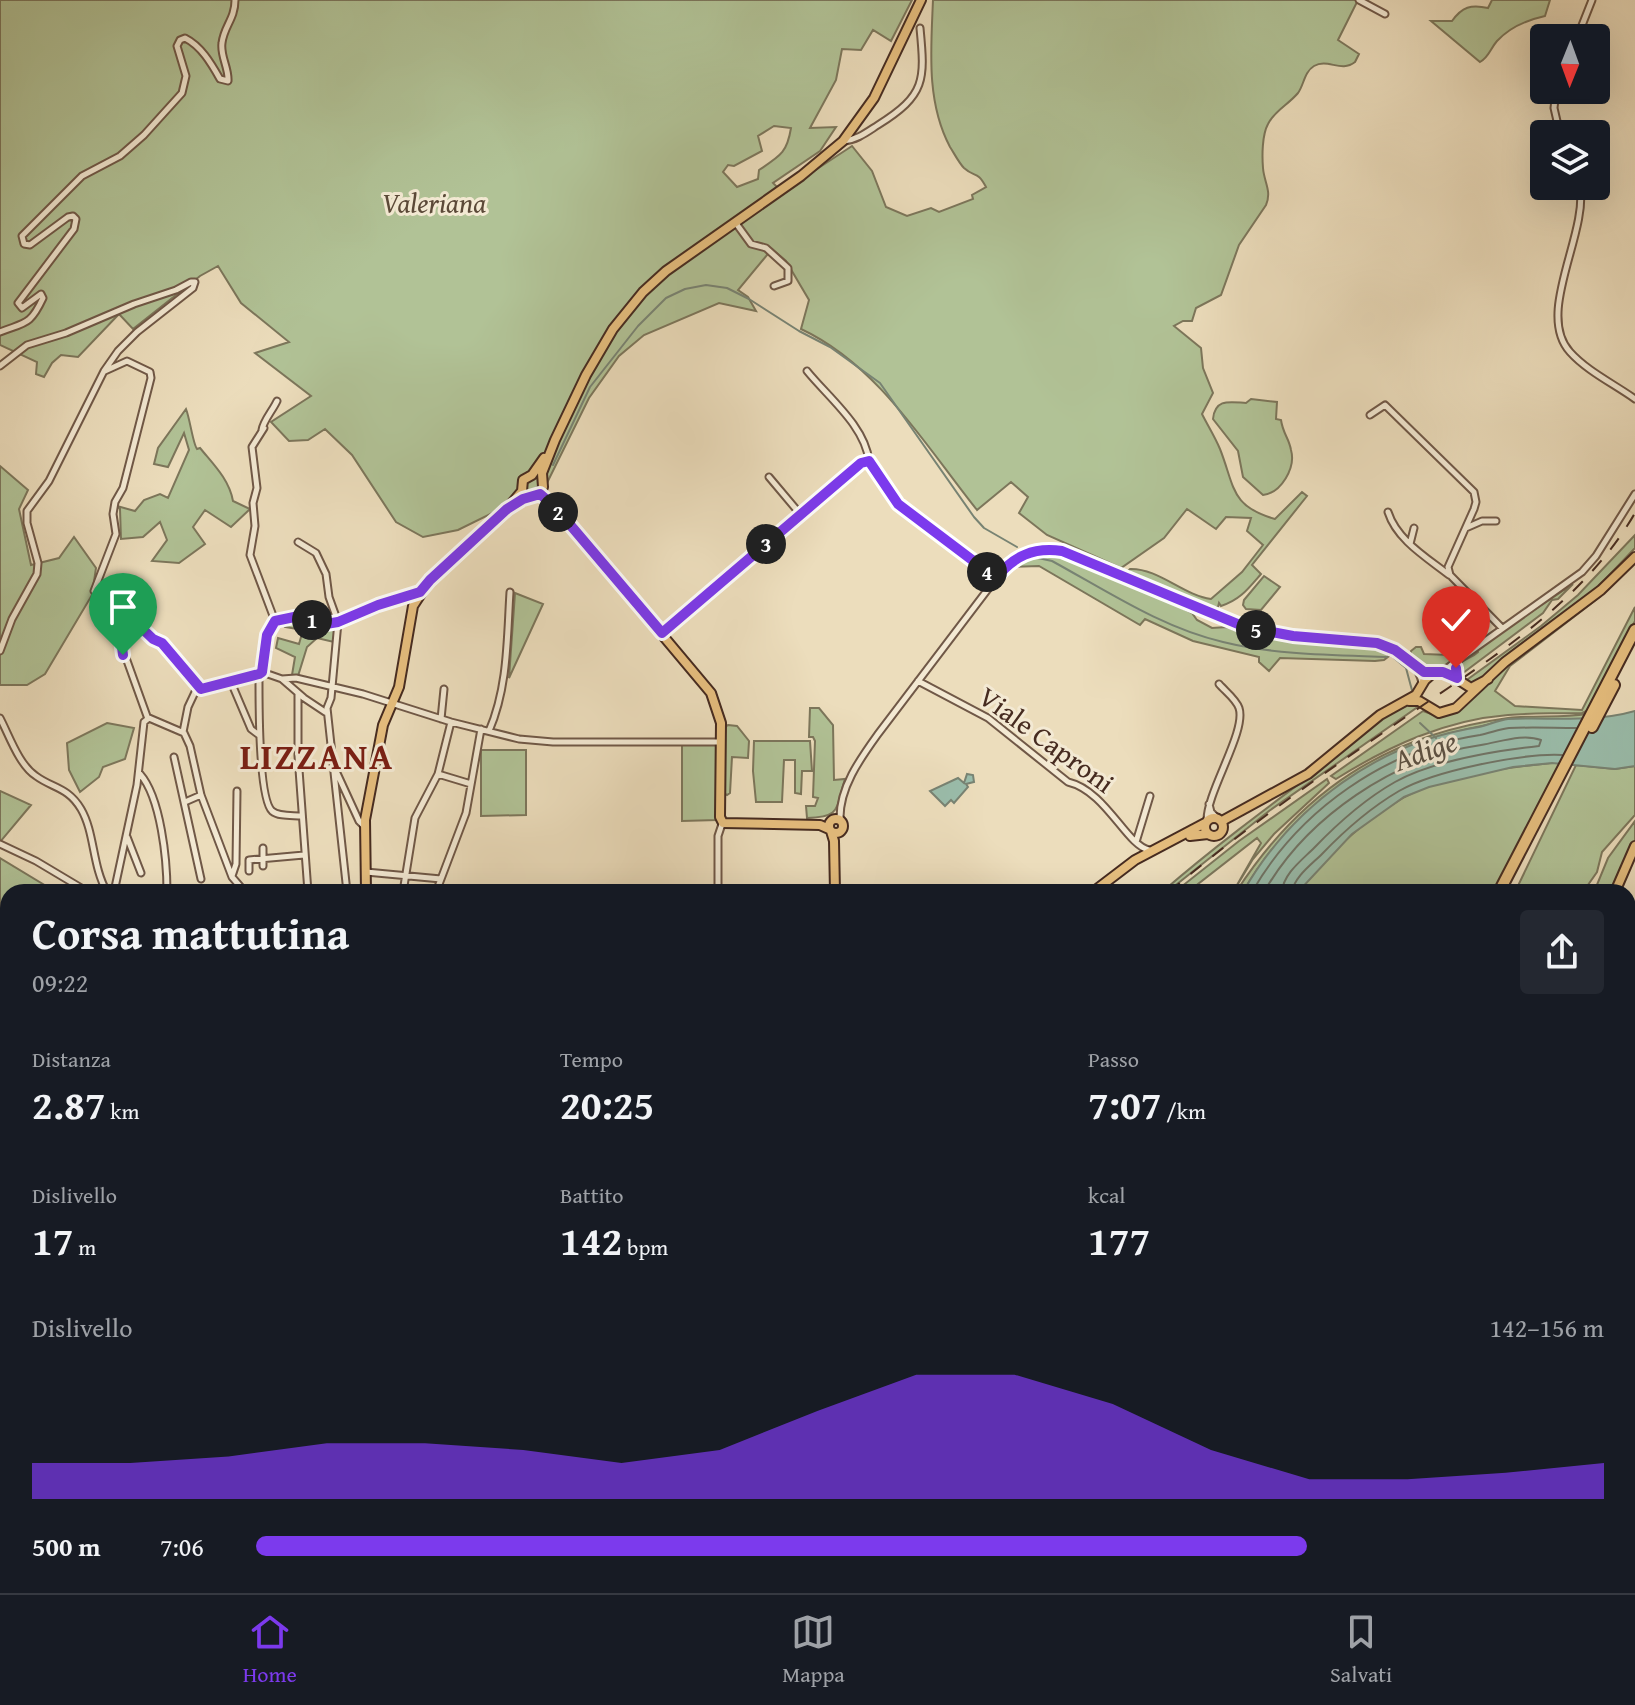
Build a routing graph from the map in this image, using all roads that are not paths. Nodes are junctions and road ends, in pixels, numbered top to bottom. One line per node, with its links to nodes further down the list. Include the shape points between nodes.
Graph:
1 (235, 0): 12 (street, via 234,17 222,39 228,81 222,81 188,38 181,39 177,46 186,76 182,93 144,135 120,156 82,176 22,236 30,245 68,217 76,219 74,229 18,303 22,308 41,294 35,312 18,328)
2 (921, 0): 8 (main road, via 874,98)
3 (1359, 0): 5 (street)
4 (1592, 0): 6 (street)
5 (1385, 14)
6 (1583, 24)
7 (920, 28): 8 (street, via 924,70 914,95 888,119)
8 (843, 141): 10 (main road)
9 (1581, 200): 16 (street, via 1559,303 1559,331 1572,354)
10 (735, 222): 11 (street, via 751,244 766,248 788,268 788,281); 20 (main road, via 666,271 630,308 604,343)
11 (774, 286)
12 (0, 332)
13 (0, 366): 14 (street, via 27,345 195,282 128,339)
14 (104, 371): 35 (street, via 127,361 146,367 151,378 115,502 116,534); 44 (street, via 49,481 27,511 37,574)
15 (807, 371): 19 (street, via 855,428)
16 (1635, 399)
17 (274, 403): 38 (street, via 252,447 257,488 250,555)
18 (1370, 415): 29 (street, via 1385,405 1474,492 1476,502)
19 (869, 461): 26 (street); 34 (street, via 898,504)
20 (537, 477): 22 (main road, via 523,480); 23 (main road, via 543,487)
21 (769, 477): 26 (street)
22 (526, 494): 23 (main road); 37 (main road)
23 (540, 494): 42 (main road)
24 (1635, 494): 40 (street, via 1588,566)
25 (1388, 512): 31 (street)
26 (801, 515): 42 (street)
27 (1496, 521): 29 (street)
28 (1414, 528): 31 (street)
29 (1465, 529): 33 (street, via 1448,567)
30 (298, 542): 39 (street, via 316,553)
31 (1410, 544): 33 (street)
32 (1635, 557): 50 (main road)
33 (1450, 575): 40 (street)
34 (996, 578): 46 (street, via 1028,552 1067,552 1233,623 1282,635 1377,643); 52 (street)
35 (94, 591)
36 (510, 592): 71 (street, via 504,685)
37 (412, 601): 39 (street, via 378,605); 62 (main road)
38 (275, 621): 39 (street, via 299,616); 48 (street)
39 (338, 622): 56 (street)
40 (1502, 628): 45 (street)
41 (1635, 630): 60 (highway)
42 (662, 633): 74 (main road, via 711,693)
43 (1635, 644): 60 (highway)
44 (0, 651)
45 (1457, 661): 47 (street); 51 (street)
46 (1416, 668): 47 (street); 55 (street)
47 (1435, 672): 51 (main road); 55 (main road)
48 (260, 673): 49 (street); 53 (street); 73 (street)
49 (282, 679): 56 (street); 59 (street)
50 (1488, 679): 51 (main road, via 1474,687); 64 (main road)
51 (1458, 680): 64 (main road, via 1462,698)
52 (918, 681): 90 (street, via 861,759); 95 (street, Viale Caproni, via 988,718 1068,782 1083,787)
53 (231, 682): 57 (street); 73 (street, via 251,729)
54 (1219, 684): 85 (street, via 1238,705 1240,716)
55 (1421, 687): 61 (main road); 63 (main road)
56 (331, 688): 62 (street); 67 (street)
57 (201, 689): 66 (street, via 162,643 131,618 121,644); 72 (street, via 193,694)
58 (444, 689): 68 (street)
59 (298, 694): 67 (street, via 325,711); 86 (street)
60 (1601, 702): 79 (highway)
61 (1400, 703): 63 (main road); 88 (main road, via 1308,774)
62 (393, 704): 68 (street); 91 (main road, via 383,725)
63 (1424, 704): 64 (main road, via 1439,713)
64 (1456, 708)
65 (0, 718): 111 (street, via 35,776 59,786 82,810)
66 (148, 719): 72 (street); 77 (street)
67 (328, 719): 76 (street)
68 (441, 719): 69 (street)
69 (451, 722): 70 (street); 78 (street)
70 (481, 729): 71 (street); 80 (street)
71 (489, 731): 74 (street, via 553,742)
72 (184, 733): 82 (street)
73 (260, 736): 86 (street, via 270,810)
74 (721, 742): 87 (main road)
75 (174, 757): 84 (street)
76 (333, 764): 91 (street); 116 (street)
77 (139, 773): 93 (street); 113 (street, via 146,780 163,839)
78 (438, 774): 80 (street); 106 (street, via 415,818)
79 (1561, 778): 124 (highway); 125 (highway)
80 (472, 784): 109 (street)
81 (237, 791): 107 (street)
82 (201, 795): 84 (street); 107 (street)
83 (1150, 796): 95 (street)
84 (185, 802): 108 (street)
85 (1209, 803): 88 (street); 89 (street)
86 (302, 816): 99 (street)
87 (721, 820): 90 (main road); 120 (street)
88 (1219, 820): 89 (main road); 92 (main road, via 1223,830)
89 (1206, 822): 92 (main road); 98 (main road)
90 (833, 826): 121 (main road)
91 (364, 827): 104 (main road)
92 (1208, 834): 123 (main road, via 1154,853)
93 (127, 836): 105 (street); 112 (street)
94 (0, 844): 110 (street)
95 (1138, 845): 98 (street); 100 (street)
96 (1635, 846): 126 (main road)
97 (263, 848): 101 (street)
98 (1152, 850): 100 (main road)
99 (304, 855): 101 (street); 115 (street)
100 (1140, 857): 122 (main road)
101 (263, 858): 102 (street); 103 (street, via 249,860)
102 (263, 866)
103 (249, 871)
104 (366, 872): 106 (street); 117 (main road)
105 (141, 873)
106 (405, 876): 109 (street); 118 (street)
107 (232, 877): 114 (street)
108 (201, 879)
109 (441, 879): 119 (street)
110 (75, 884)
111 (104, 884)
112 (116, 884)
113 (166, 884)
114 (238, 884)
115 (307, 884)
116 (346, 884)
117 (366, 884)
118 (404, 884)
119 (439, 884)
120 (718, 884)
121 (835, 884)
122 (1105, 884)
123 (1106, 884)
124 (1503, 884)
125 (1510, 884)
126 (1618, 884)

